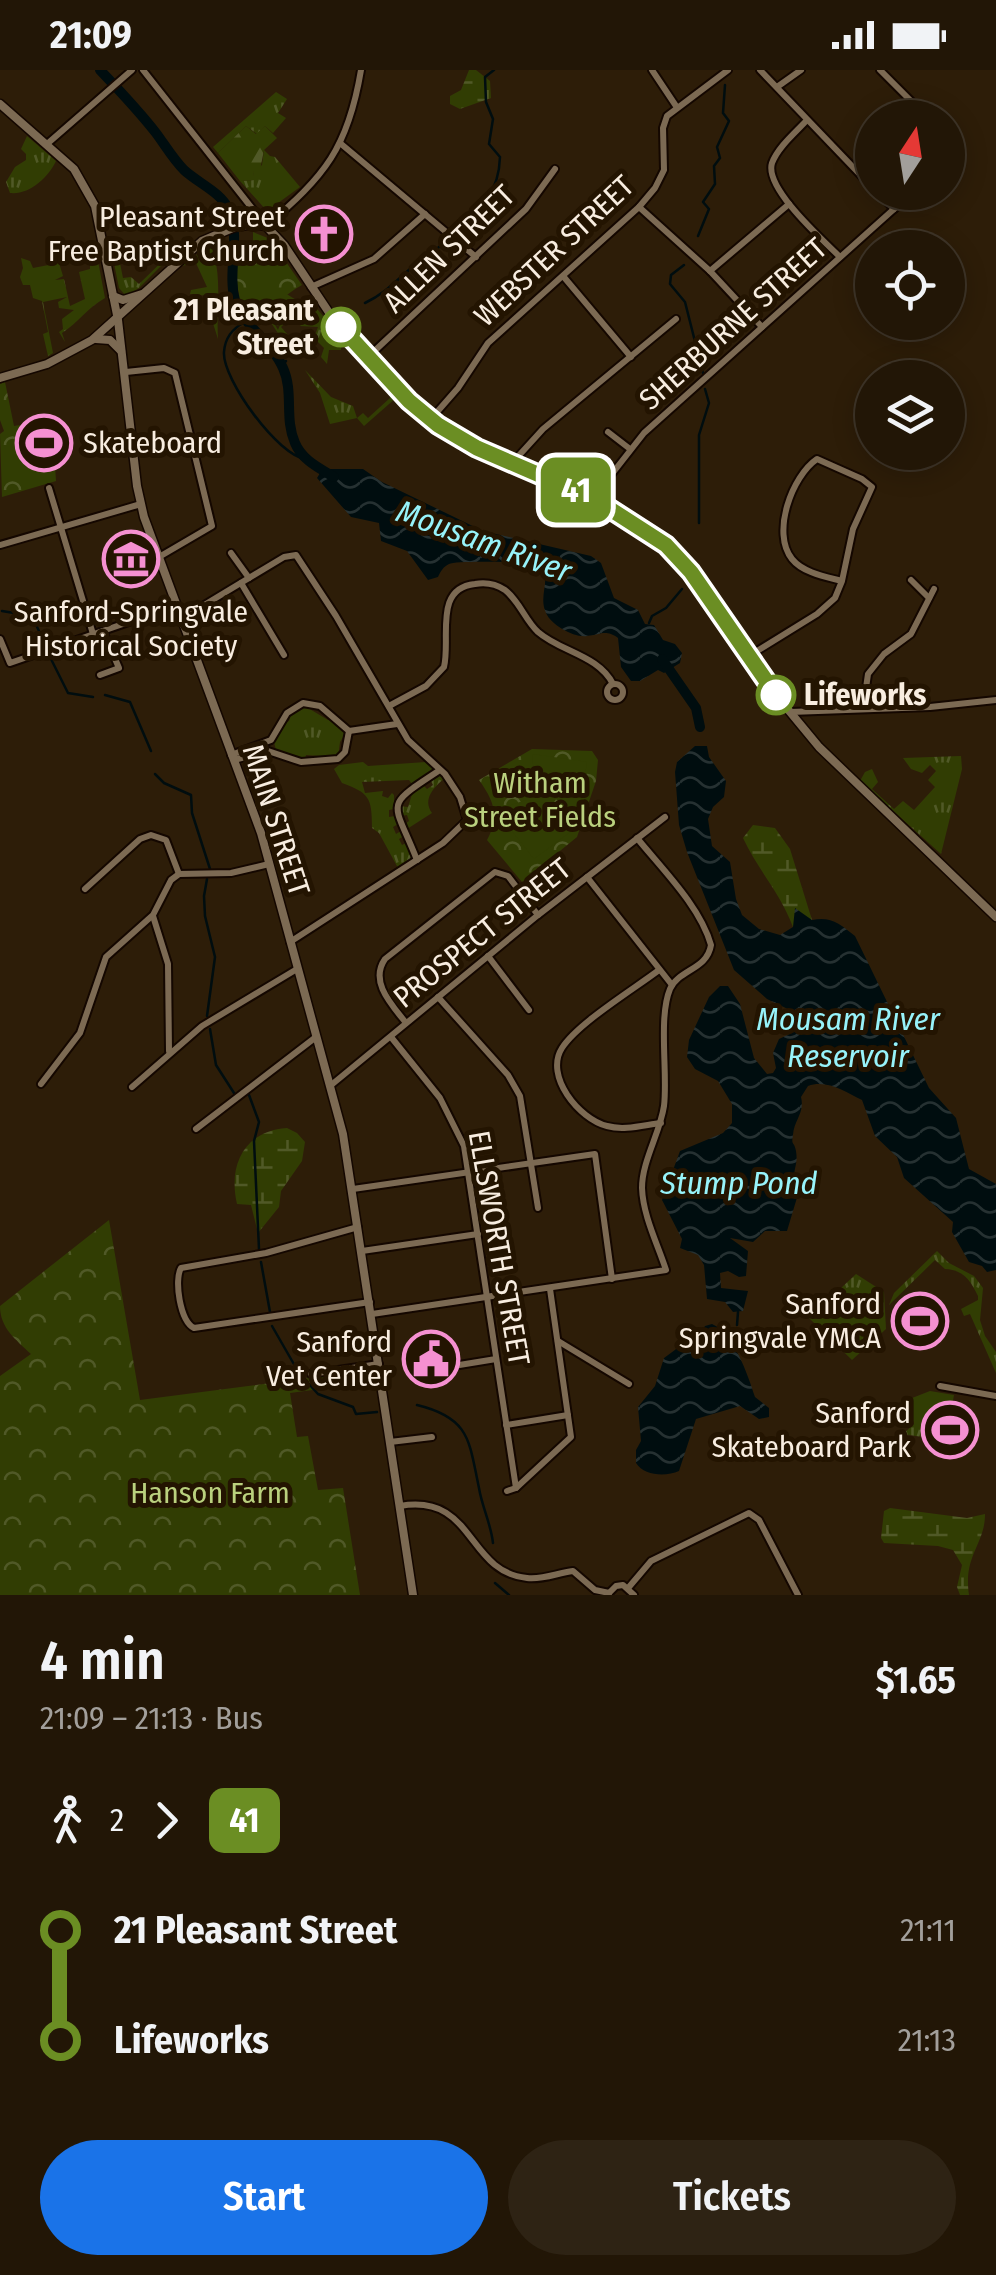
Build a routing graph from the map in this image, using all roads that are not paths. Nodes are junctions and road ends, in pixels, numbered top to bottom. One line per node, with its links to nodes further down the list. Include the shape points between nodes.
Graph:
1 (132, 70): 14 (street)
2 (143, 70): 22 (street)
3 (361, 70): 15 (street)
4 (652, 70): 11 (street)
5 (728, 70): 11 (street)
6 (760, 70): 9 (street)
7 (801, 70): 9 (street)
8 (880, 70): 10 (street)
9 (776, 86): 13 (street)
10 (910, 100)
11 (676, 106): 19 (street, WEBSTER STREET, via 663,125 664,172)
12 (1, 108): 14 (main road, MAIN STREET)
13 (807, 120): 17 (street); 18 (street, via 772,164 772,179)
14 (48, 144): 29 (main road, MAIN STREET, via 92,198)
15 (340, 144): 21 (street); 22 (street, via 314,184)
16 (555, 169): 23 (street, ALLEN STREET, via 536,198)
17 (855, 169)
18 (789, 204): 24 (street); 25 (street)
19 (639, 207): 25 (street); 26 (street, WEBSTER STREET)
20 (893, 210): 24 (street, SHERBURNE STREET)
21 (425, 214): 23 (street); 27 (street, via 374,259)
22 (266, 226): 27 (main road); 28 (main road, via 218,233 186,252)
23 (476, 257): 35 (street, ALLEN STREET)
24 (840, 258): 32 (street, SHERBURNE STREET)
25 (710, 271): 32 (street)
26 (563, 276): 36 (street); 39 (street, WEBSTER STREET, via 488,343)
27 (310, 287): 35 (main road)
28 (146, 292): 29 (main road, via 130,300); 31 (main road)
29 (113, 296): 31 (main road, MAIN STREET)
30 (676, 318): 36 (street)
31 (118, 320): 33 (main road); 34 (main road, MAIN STREET)
32 (762, 326): 41 (street, SHERBURNE STREET)
33 (92, 340): 34 (main road, via 115,342); 38 (main road)
34 (124, 357): 37 (main road, MAIN STREET)
35 (368, 357): 39 (main road)
36 (631, 357): 42 (street)
37 (126, 372): 45 (main road, MAIN STREET); 49 (street, via 173,370 212,526)
38 (0, 378)
39 (430, 420): 42 (main road)
40 (608, 432): 41 (street)
41 (630, 449): 44 (street, SHERBURNE STREET)
42 (513, 462): 44 (main road)
43 (49, 488): 46 (street)
44 (593, 498): 61 (main road, via 680,558)
45 (141, 504): 46 (street); 49 (main road, MAIN STREET)
46 (60, 527): 47 (street); 58 (street)
47 (0, 545)
48 (231, 552): 51 (street)
49 (158, 558): 55 (main road, MAIN STREET)
50 (911, 580): 54 (street)
51 (245, 581): 56 (street); 60 (street); 65 (street, via 293,554 300,560)
52 (842, 582): 52 (street, via 871,485 814,460 789,503 785,544 800,566); 61 (street, via 827,607)
53 (934, 589): 54 (street)
54 (929, 598): 66 (street, via 911,634 868,674)
55 (175, 606): 56 (main road, MAIN STREET); 57 (street)
56 (180, 619): 72 (main road, MAIN STREET)
57 (104, 630): 58 (street); 62 (street, via 118,668)
58 (92, 634): 59 (street, via 10,663)
59 (0, 639)
60 (284, 655)
61 (749, 656): 67 (main road)
62 (100, 675)
63 (613, 684): 65 (street, via 601,668 539,633 500,587 470,584 448,604 446,661 439,674)
64 (996, 700): 66 (street)
65 (390, 706): 68 (street)
66 (864, 709): 67 (street)
67 (790, 712): 83 (main road, via 848,778)
68 (398, 724): 69 (street); 73 (street)
69 (349, 730): 70 (street, via 308,702 286,713); 71 (street, via 338,759 301,762)
70 (272, 740): 71 (street); 72 (street)
71 (275, 752): 72 (street)
72 (232, 757): 77 (main road, MAIN STREET)
73 (440, 770): 76 (street, via 398,802); 76 (street, via 468,816)
74 (665, 817): 75 (street, PROSPECT STREET)
75 (637, 838): 79 (street, PROSPECT STREET); 88 (street, via 710,941 705,960)
76 (417, 860): 84 (street)
77 (269, 864): 78 (street); 84 (main road, MAIN STREET)
78 (180, 874): 80 (street, via 166,840 151,835); 81 (street)
79 (587, 877): 82 (street, PROSPECT STREET); 87 (street)
80 (85, 889)
81 (153, 915): 94 (street, via 168,964); 95 (street, via 106,957 80,1032)
82 (538, 915): 85 (street, PROSPECT STREET); 91 (street, via 508,876 495,872 392,953 379,976)
83 (996, 916)
84 (290, 942): 86 (main road, MAIN STREET)
85 (488, 956): 89 (street, PROSPECT STREET); 90 (street)
86 (297, 969): 93 (main road, MAIN STREET); 94 (street)
87 (660, 970): 88 (street); 98 (street, via 568,1040 557,1060 562,1084 593,1121 620,1128)
88 (672, 986): 98 (street)
89 (438, 997): 91 (street, PROSPECT STREET); 100 (street, via 515,1086)
90 (529, 1010)
91 (406, 1023): 92 (street, PROSPECT STREET)
92 (390, 1036): 97 (street, PROSPECT STREET); 101 (street, ELLSWORTH STREET, via 444,1104 462,1137)
93 (316, 1038): 97 (main road, MAIN STREET); 99 (street)
94 (169, 1052): 96 (street)
95 (42, 1084)
96 (132, 1086)
97 (330, 1086): 102 (main road, MAIN STREET)
98 (661, 1123): 107 (street, via 642,1192 666,1270)
99 (196, 1129)
100 (532, 1162): 101 (street); 103 (street); 107 (street, via 595,1154)
101 (468, 1171): 102 (street); 105 (street, ELLSWORTH STREET)
102 (353, 1188): 104 (main road, MAIN STREET)
103 (538, 1208)
104 (359, 1226): 106 (main road, MAIN STREET); 110 (street, via 178,1270 185,1321 197,1328)
105 (478, 1234): 106 (street); 109 (street, ELLSWORTH STREET)
106 (362, 1252): 110 (main road, MAIN STREET)
107 (612, 1279): 108 (street)
108 (550, 1289): 109 (street); 112 (street)
109 (487, 1298): 111 (street); 113 (street, ELLSWORTH STREET)
110 (370, 1302): 111 (main road, MAIN STREET)
111 (372, 1314): 114 (main road, MAIN STREET)
112 (558, 1341): 117 (street); 120 (street)
113 (496, 1360): 115 (street); 121 (street, ELLSWORTH STREET)
114 (379, 1364): 116 (street); 123 (main road, MAIN STREET)
115 (441, 1368)
116 (311, 1374)
117 (629, 1384)
118 (940, 1386): 119 (street)
119 (996, 1396)
120 (568, 1415): 121 (street); 124 (street, via 568,1441)
121 (506, 1425): 124 (street, ELLSWORTH STREET)
122 (432, 1437): 123 (street)
123 (390, 1442): 126 (main road, MAIN STREET)
124 (516, 1488): 125 (street)
125 (507, 1491)
126 (400, 1506): 128 (street, via 440,1507 504,1572 536,1578 573,1571); 129 (main road, MAIN STREET)
127 (632, 1591): 128 (street, via 620,1585); 130 (street, via 651,1562 750,1513)
128 (609, 1594)
129 (413, 1595)
130 (798, 1595)

